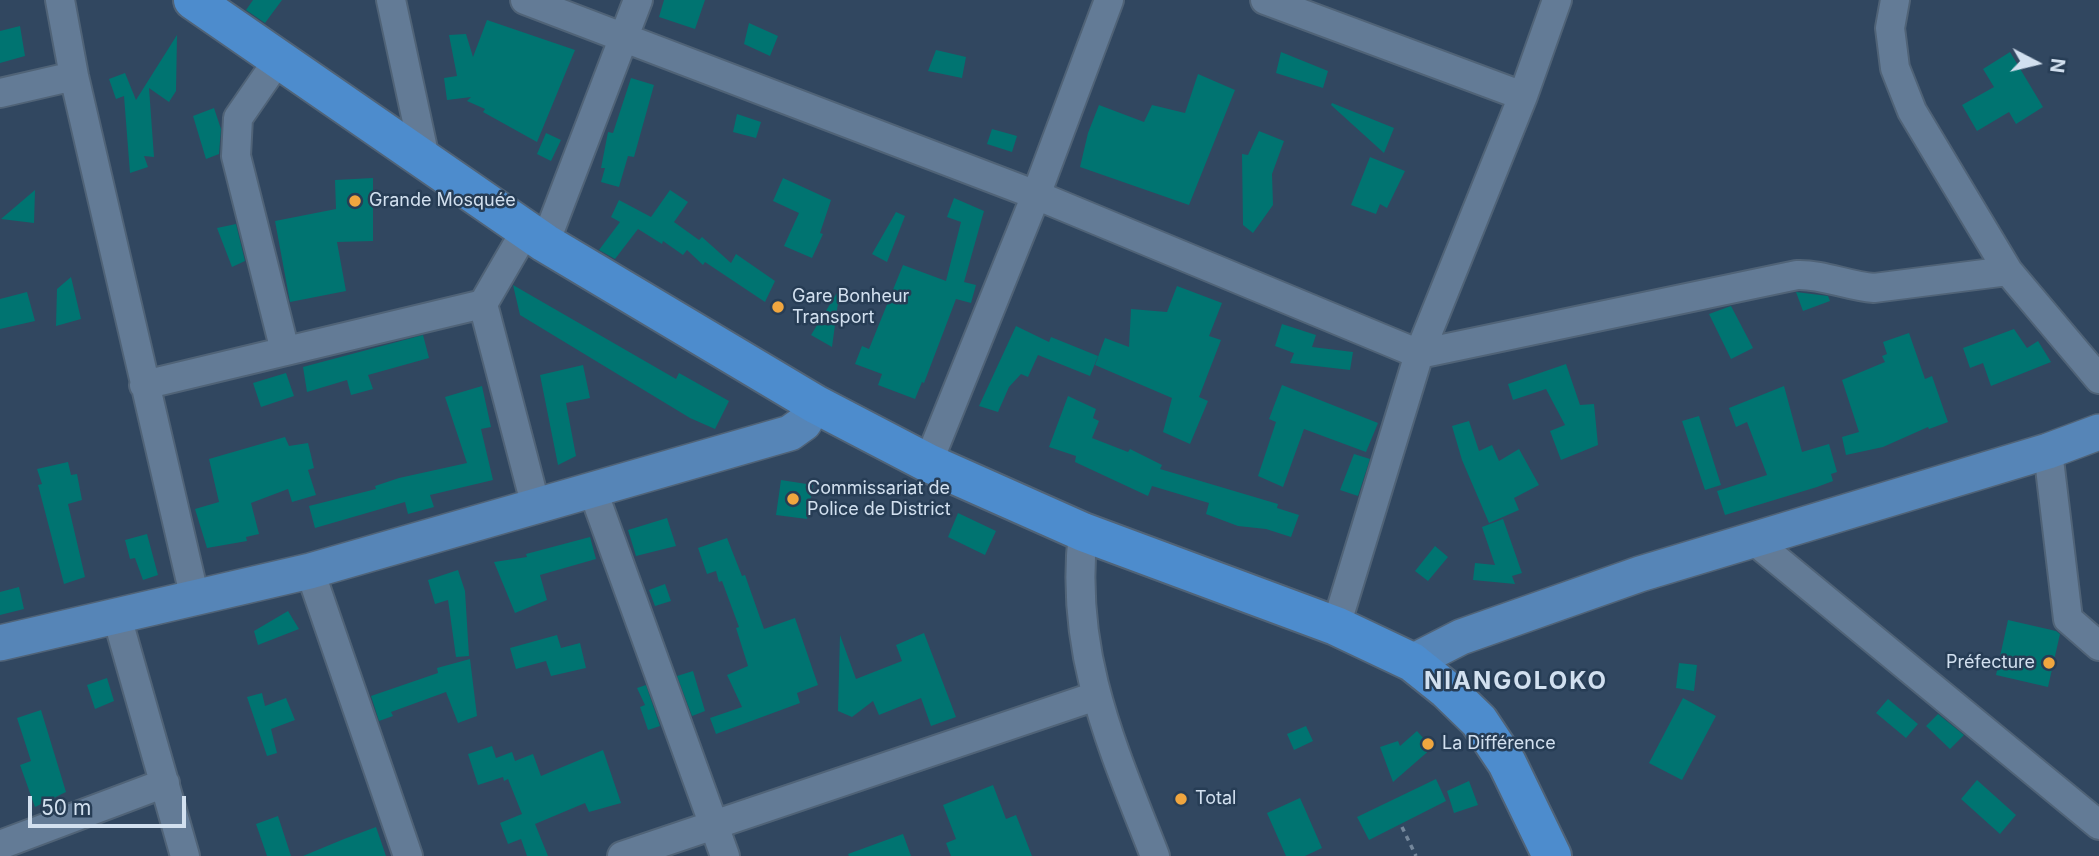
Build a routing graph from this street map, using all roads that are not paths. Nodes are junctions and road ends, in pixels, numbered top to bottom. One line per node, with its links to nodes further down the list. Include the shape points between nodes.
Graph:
1 (60, 0): 12 (street)
2 (193, 0): 11 (highway)
3 (391, 0): 15 (street)
4 (525, 0): 10 (street)
5 (638, 0): 10 (street)
6 (1109, 0): 16 (street)
7 (1265, 0): 14 (street)
8 (1557, 0): 14 (street)
9 (1895, 0): 18 (street, via 1890,28 1895,68 1912,111)
10 (624, 36): 16 (street); 17 (street)
11 (278, 60): 15 (highway); 20 (street, via 238,118 236,156)
12 (74, 76): 13 (street); 23 (street)
13 (0, 93)
14 (1523, 96): 21 (street)
15 (426, 163): 17 (highway)
16 (1036, 195): 21 (street); 27 (street)
17 (536, 236): 19 (street); 24 (highway)
18 (2008, 271): 21 (street, via 1874,288 1797,275); 22 (street)
19 (483, 304): 20 (street); 29 (street)
20 (285, 351): 23 (street)
21 (1419, 354): 35 (street)
22 (2099, 379)
23 (144, 385): 33 (street)
24 (815, 404): 27 (highway); 28 (main road, via 804,423 790,433)
25 (2099, 432): 26 (main road)
26 (2048, 451): 31 (main road); 37 (street, via 2068,619)
27 (928, 464): 30 (highway)
28 (593, 491): 29 (main road); 42 (street)
29 (536, 507): 32 (main road)
30 (1083, 532): 35 (highway); 39 (street, via 1079,569 1082,635)
31 (1752, 539): 38 (main road, via 1461,637); 41 (street)
32 (310, 571): 33 (main road); 45 (street)
33 (195, 599): 34 (main road)
34 (117, 617): 36 (main road); 40 (street)
35 (1335, 626): 38 (highway)
36 (0, 643)
37 (2099, 646)
38 (1412, 662): 49 (highway, via 1479,721 1507,763)
39 (1096, 696): 42 (street); 48 (street)
40 (165, 783): 43 (street); 44 (street)
41 (2099, 825)
42 (714, 826): 46 (street); 47 (street)
43 (0, 845)
44 (185, 856)
45 (408, 856)
46 (622, 856)
47 (725, 856)
48 (1155, 856)
49 (1552, 856)

